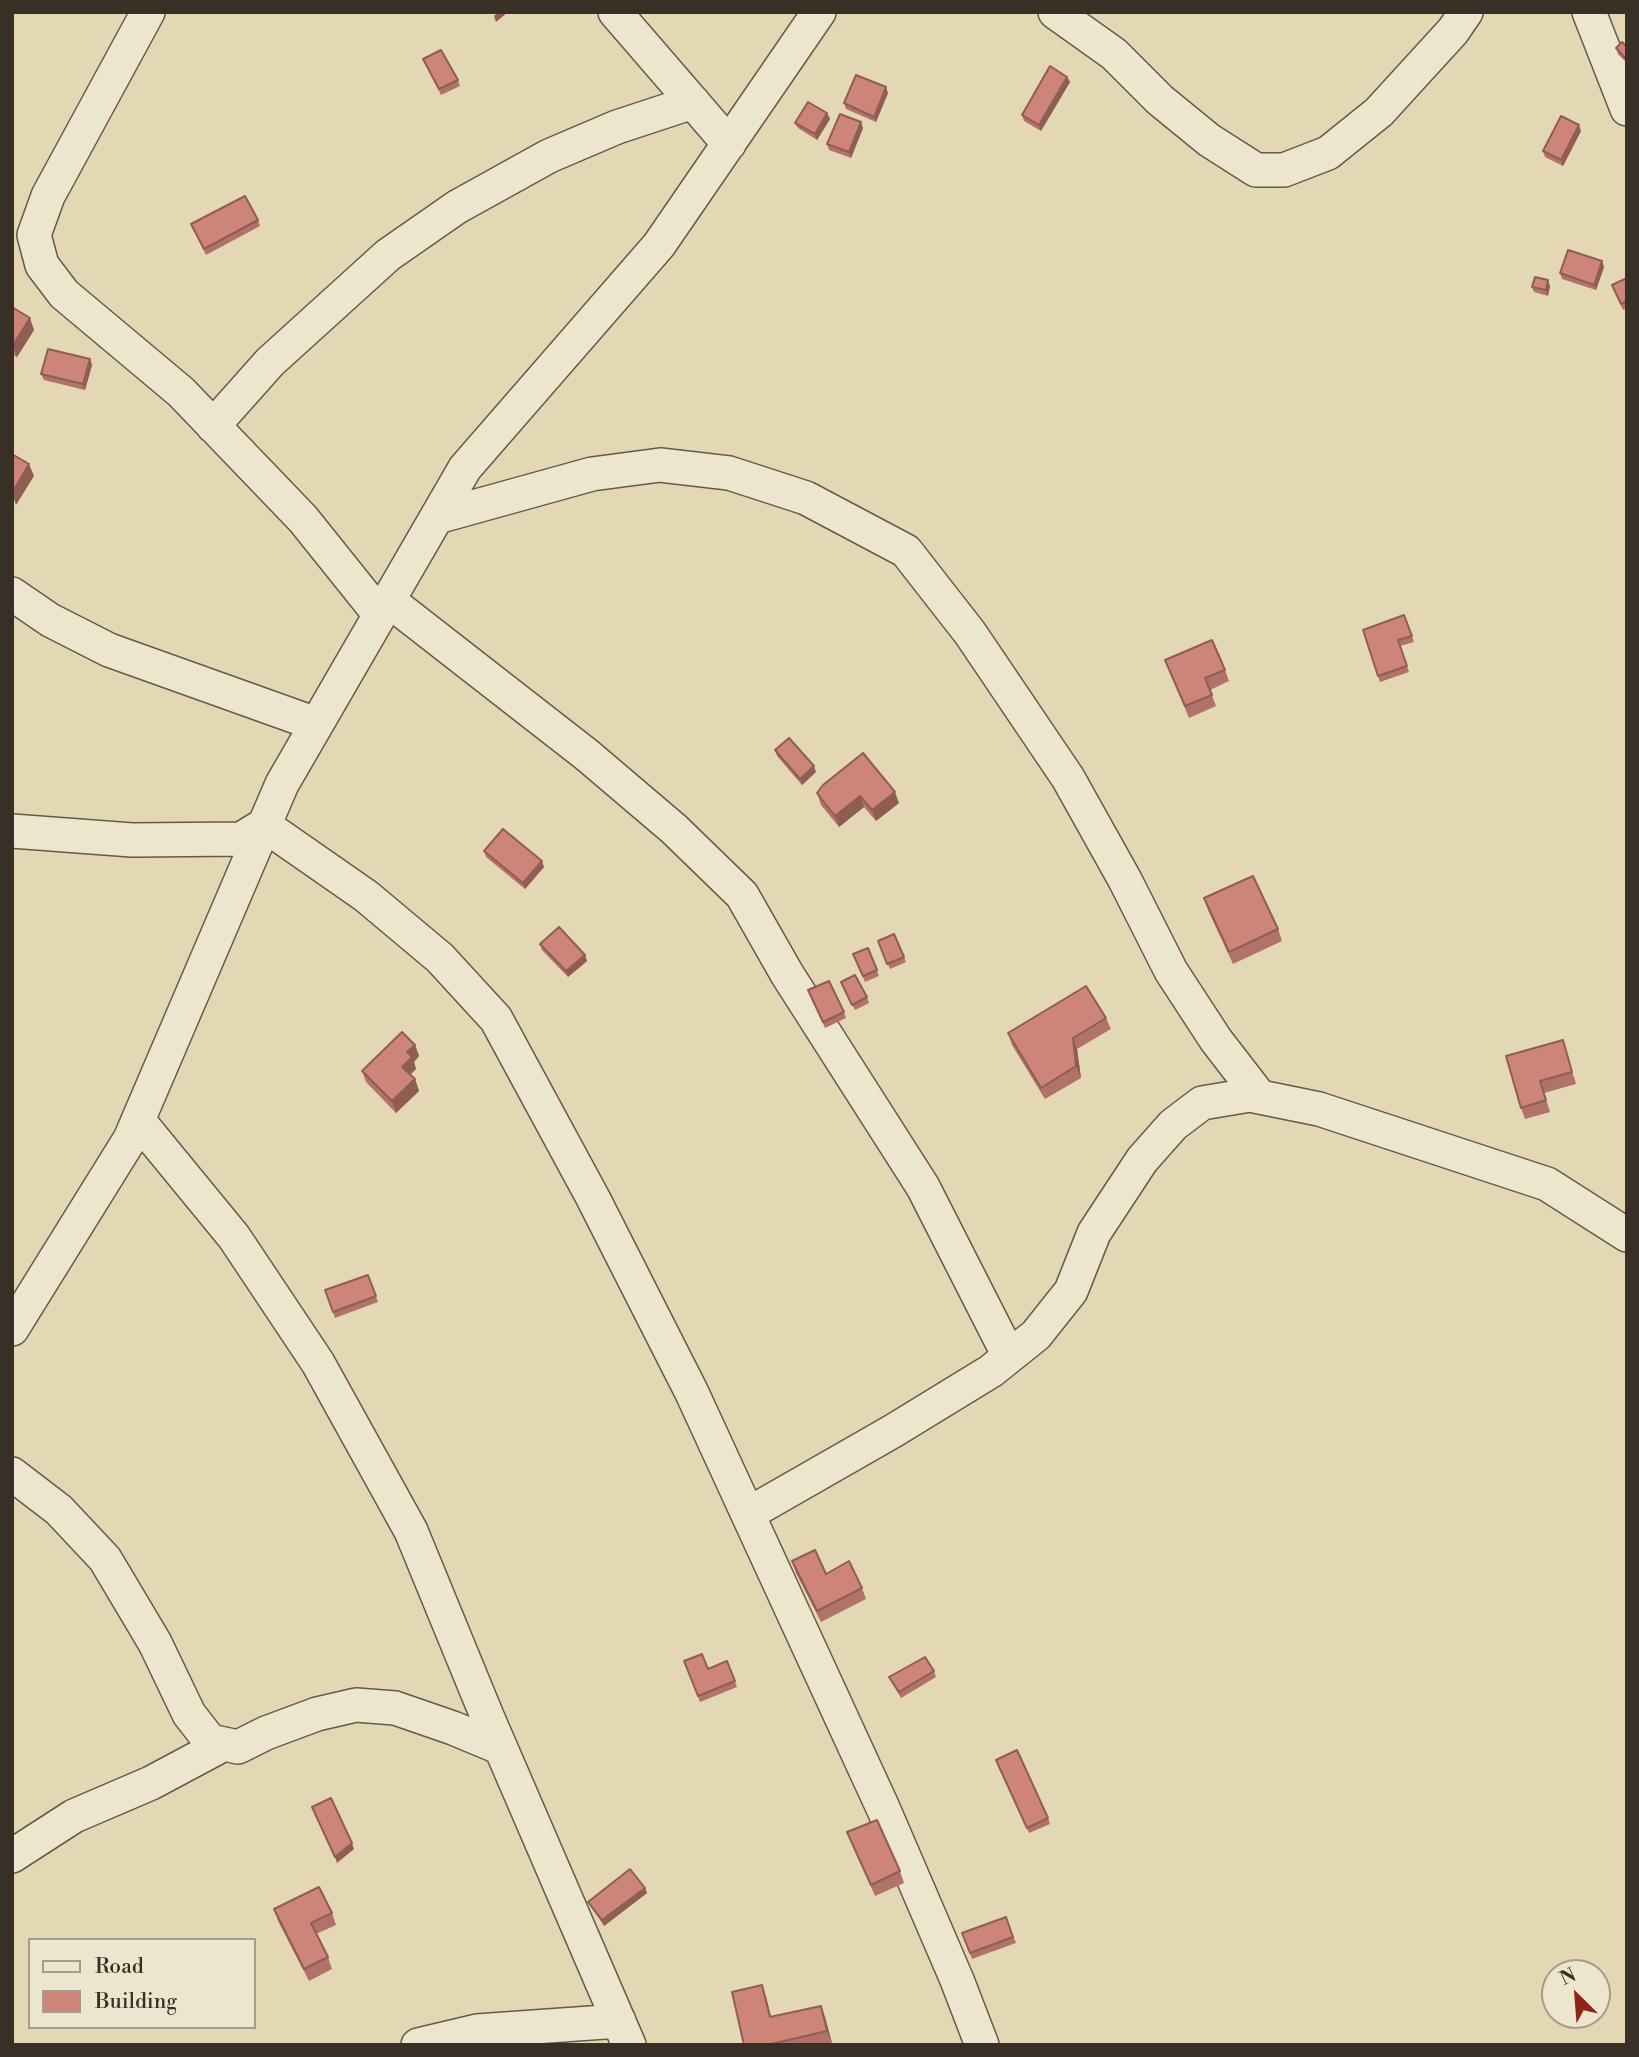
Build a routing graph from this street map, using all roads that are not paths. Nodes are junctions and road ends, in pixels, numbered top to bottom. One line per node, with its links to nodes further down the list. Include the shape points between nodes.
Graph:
1 (148, 12): 10 (street, via 47,197)
2 (615, 12): 7 (street)
3 (819, 12): 9 (street)
4 (1055, 12): 5 (street, via 1114,54 1209,140 1256,170 1284,170 1328,153 1379,112)
5 (1466, 12)
6 (1589, 12): 8 (street)
7 (693, 102): 9 (street); 11 (street, via 549,156 457,207 388,255 270,362)
8 (1627, 109)
9 (729, 144): 12 (street, via 659,245 465,468)
10 (23, 230): 11 (street, via 64,294)
11 (213, 426): 14 (street)
12 (437, 517): 14 (street); 18 (street, via 592,474 660,466 729,473 807,498 906,551 970,633 1068,778 1171,971)
13 (12, 594): 15 (street, via 50,620 109,650)
14 (384, 608): 15 (street); 22 (street, via 587,755 742,895 787,974 923,1186)
15 (316, 724): 16 (street)
16 (264, 825): 17 (street, via 241,839 132,840); 19 (street); 24 (street, via 366,896 440,958 496,1019 605,1222)
17 (12, 831)
18 (1260, 1097): 20 (street, via 1319,1109 1547,1184); 22 (street, via 1202,1103 1173,1125 1142,1160 1094,1233 1071,1291 1036,1335)
19 (138, 1120): 21 (street); 26 (street, via 234,1237 318,1363 411,1531)
20 (1627, 1235)
21 (12, 1329)
22 (1009, 1356): 24 (street, via 893,1431)
23 (12, 1474): 25 (street, via 59,1510 106,1559 156,1643 189,1714 210,1741)
24 (748, 1514): 30 (street, via 883,1808)
25 (224, 1744): 26 (street, via 238,1747 317,1714 356,1705 395,1708); 27 (street, via 75,1816)
26 (501, 1748): 28 (street)
27 (12, 1856)
28 (624, 2033): 29 (street, via 477,2031)
29 (418, 2045)
30 (982, 2045)

